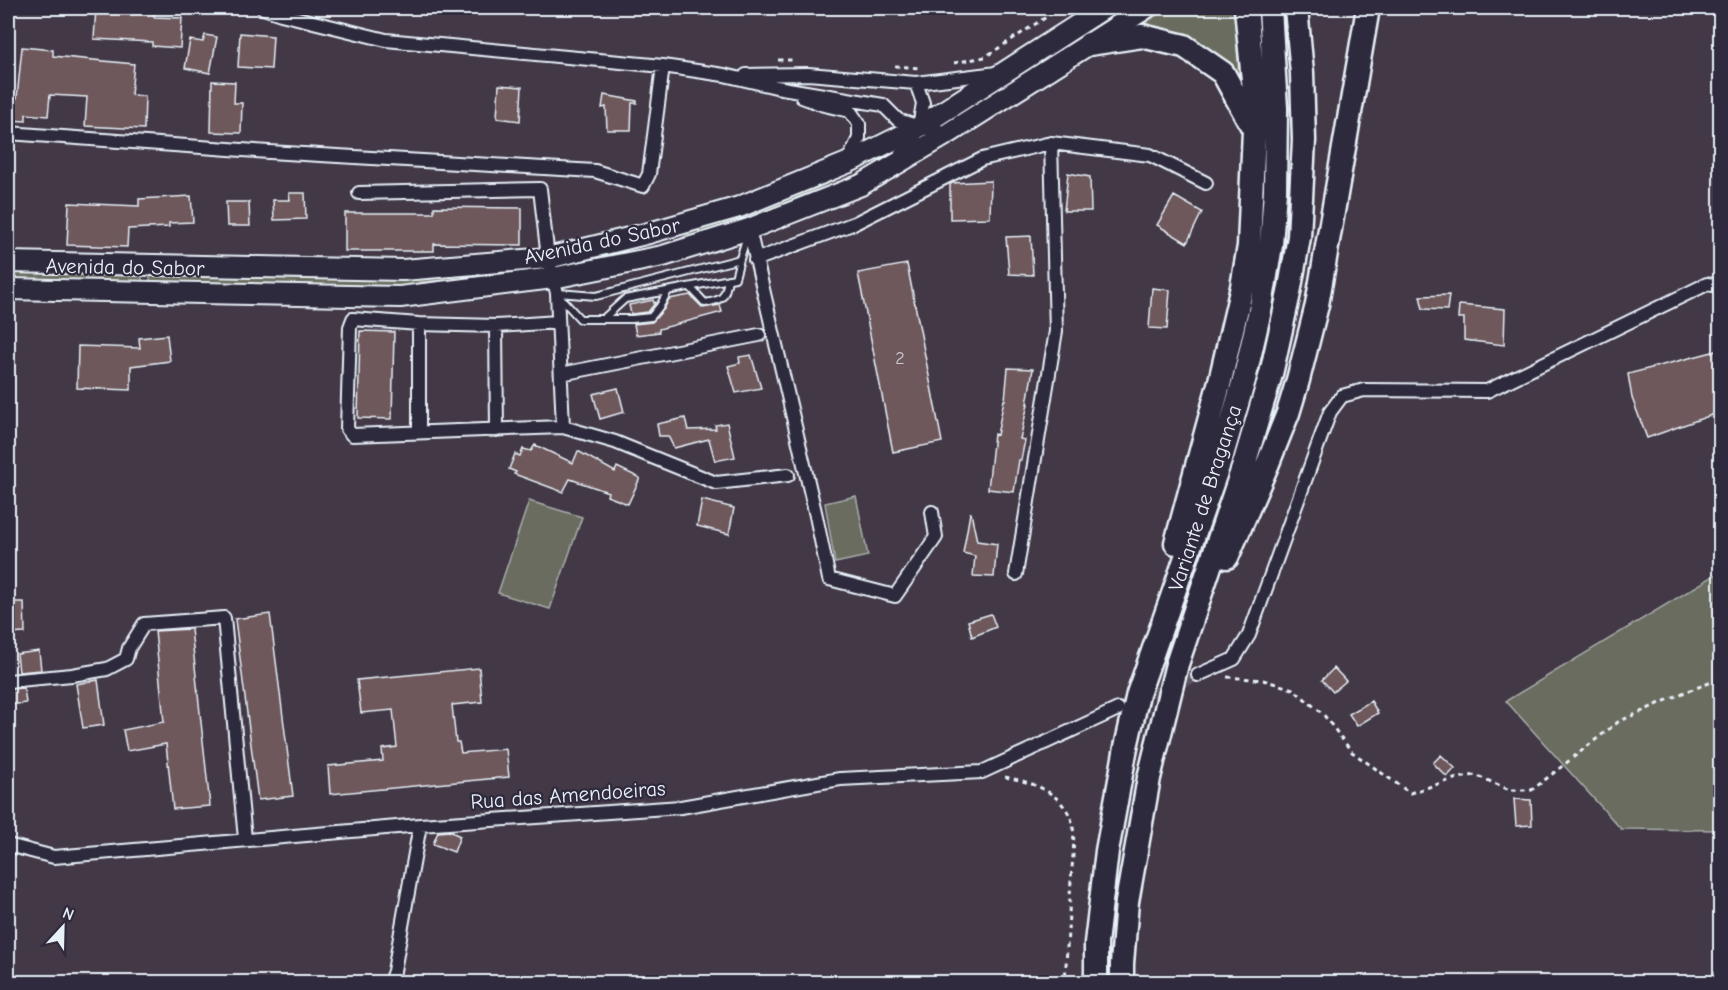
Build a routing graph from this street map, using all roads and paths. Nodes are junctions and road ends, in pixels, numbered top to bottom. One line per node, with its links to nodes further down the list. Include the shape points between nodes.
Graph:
1 (263, 8): 13 (street, via 386,40)
2 (1060, 8): 12 (path, via 985,57)
3 (1104, 8): 16 (main road, Avenida do Sabor)
4 (1146, 8): 9 (main road, Avenida do Sabor)
5 (1246, 8): 21 (highway)
6 (1270, 8): 56 (highway, Variante de Bragança, via 1276,109 1275,191 1261,306 1223,452)
7 (1296, 8): 52 (highway, Variante de Bragança, via 1304,140 1299,237 1289,293 1243,468)
8 (1368, 8): 52 (highway, via 1317,305 1298,380 1268,463)
9 (1089, 44): 21 (highway, via 1142,36 1184,46 1223,72); 23 (main road, Avenida do Sabor)
10 (806, 60): 11 (path)
11 (773, 62)
12 (952, 64)
13 (663, 66): 17 (street); 22 (street, via 649,174 643,186 595,171)
14 (885, 66): 15 (path)
15 (930, 69)
16 (1002, 72): 18 (street); 20 (main road, Avenida do Sabor)
17 (724, 75): 18 (street, via 808,74); 19 (street)
18 (916, 83): 20 (street, via 923,103)
19 (776, 87): 20 (street, via 883,105 898,120); 25 (street, via 850,111 859,124 859,138)
20 (919, 127): 23 (street); 25 (main road, Avenida do Sabor); 27 (street, via 910,147 877,166)
21 (1254, 130): 56 (highway, via 1249,246 1242,287 1155,615)
22 (8, 133)
23 (950, 133): 27 (main road, Avenida do Sabor)
24 (1050, 143): 26 (street, via 1150,155); 32 (street, via 982,159 855,223); 51 (street, via 1056,331)
25 (847, 163): 30 (main road, Avenida do Sabor, via 739,207)
26 (1206, 183)
27 (861, 184): 29 (main road, Avenida do Sabor)
28 (359, 193): 30 (street, via 540,189)
29 (749, 229): 31 (lane); 32 (street); 35 (main road, Avenida do Sabor)
30 (548, 258): 33 (main road, Avenida do Sabor, via 403,270); 35 (street)
31 (740, 259): 34 (lane, via 735,278); 35 (lane, via 596,296)
32 (755, 260): 50 (street, via 829,579 896,596 936,537)
33 (8, 262)
34 (728, 279): 37 (lane); 37 (lane, via 726,293 719,301 705,303)
35 (555, 286): 38 (main road, Avenida do Sabor, via 400,297); 40 (lane, via 580,319); 41 (street)
36 (1720, 286): 53 (street, via 1707,284 1487,391 1364,390 1342,396 1330,412 1249,634 1234,659)
37 (690, 287): 39 (lane)
38 (8, 289)
39 (668, 291): 40 (lane, via 625,299); 40 (lane, via 651,317)
40 (603, 319)
41 (558, 322): 43 (street); 45 (street)
42 (419, 324): 43 (street); 48 (street); 48 (street, via 353,319 347,429 352,435)
43 (496, 326): 47 (street)
44 (759, 335): 45 (street)
45 (561, 375): 46 (street)
46 (563, 427): 47 (street); 49 (street, via 615,442 716,483)
47 (498, 430): 48 (street)
48 (419, 432)
49 (788, 475)
50 (932, 512)
51 (1016, 574)
52 (1177, 664): 65 (highway, Variante de Bragança, via 1149,778 1127,902)
53 (1198, 675): 54 (path, via 1263,680 1293,689 1323,714 1352,752 1410,793 1475,775 1510,790 1532,790 1618,722)
54 (1720, 679)
55 (8, 681): 60 (street, via 107,669 126,659 144,624 224,618)
56 (1138, 694): 64 (highway, Variante de Bragança, via 1107,850 1096,943)
57 (1118, 709): 58 (street, Rua das Amendoeiras)
58 (982, 772): 59 (street, Rua das Amendoeiras, via 840,779 681,807); 63 (path, via 1041,787 1072,818 1074,842)
59 (420, 825): 60 (street, Rua das Amendoeiras); 62 (street)
60 (244, 839): 61 (street, Rua das Amendoeiras, via 54,857)
61 (8, 845)
62 (390, 982)
63 (1065, 982)
64 (1096, 982)
65 (1122, 982)

